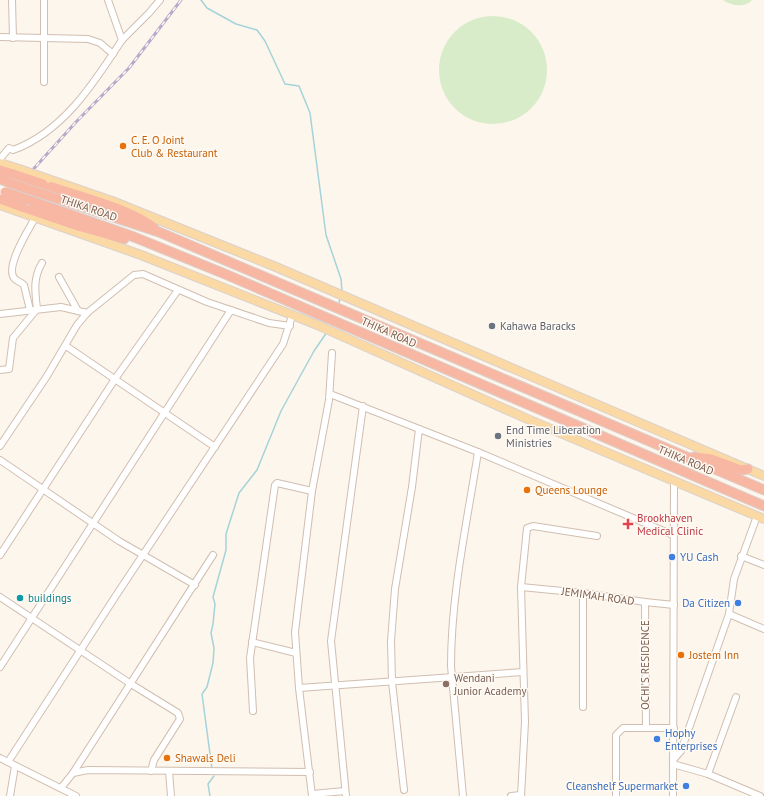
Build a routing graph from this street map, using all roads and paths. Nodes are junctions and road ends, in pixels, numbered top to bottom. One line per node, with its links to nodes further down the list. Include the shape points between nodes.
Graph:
1 (12, 0): 6 (street)
2 (44, 0): 7 (street)
3 (108, 0): 8 (street)
4 (160, 0): 8 (street)
5 (0, 37): 6 (street)
6 (12, 38): 7 (street)
7 (44, 38): 9 (street, via 94,40); 10 (street)
8 (122, 40): 9 (street)
9 (113, 54): 11 (street, via 64,117 49,131 24,146 13,150 9,148)
10 (44, 82)
11 (0, 159)
12 (0, 163): 14 (main road, THIKA ROAD)
13 (0, 170): 14 (highway)
14 (14, 175): 15 (highway, THIKA ROAD); 16 (highway, bridge); 21 (highway, THIKA ROAD, bridge, via 37,192)
15 (0, 180)
16 (46, 181): 21 (highway, via 148,222); 47 (main road, THIKA ROAD, via 112,201 344,295)
17 (2, 194): 19 (highway, bridge); 22 (highway, THIKA ROAD, bridge, via 32,201)
18 (0, 205): 19 (main road, bridge)
19 (20, 209): 20 (main road); 22 (highway, via 120,238)
20 (35, 218): 27 (street, via 20,244 12,274 15,280 24,285); 32 (main road, via 141,255)
21 (159, 232): 45 (highway, THIKA ROAD)
22 (143, 241): 53 (highway, THIKA ROAD)
23 (42, 263): 26 (street, via 35,278)
24 (59, 277): 29 (street)
25 (178, 290): 28 (street); 30 (street, via 138,274); 37 (street)
26 (37, 309): 27 (street); 29 (street, via 61,307); 36 (street, via 13,338 9,369)
27 (30, 310): 31 (street)
28 (231, 310): 33 (street, via 269,323); 40 (street)
29 (78, 311): 30 (street)
30 (87, 313): 34 (street)
31 (0, 314)
32 (292, 316): 33 (street); 49 (main road)
33 (290, 326): 43 (street, via 283,344)
34 (66, 346): 37 (street); 42 (street)
35 (332, 353): 38 (street)
36 (0, 370)
37 (115, 379): 40 (street); 50 (street)
38 (330, 394): 39 (street); 52 (street)
39 (363, 406): 41 (street); 80 (street, via 332,632)
40 (166, 412): 43 (street); 55 (street)
41 (419, 429): 44 (street); 78 (street, via 395,589 391,641)
42 (0, 446)
43 (215, 447): 59 (street)
44 (478, 452): 57 (street); 77 (street, via 453,613)
45 (683, 456): 47 (highway, via 711,459 741,470); 51 (highway, THIKA ROAD)
46 (0, 460): 50 (street)
47 (748, 469): 48 (main road, THIKA ROAD)
48 (764, 476)
49 (674, 481): 54 (main road); 57 (street)
50 (44, 490): 55 (street); 58 (street)
51 (764, 490)
52 (312, 491): 72 (street, via 277,483 275,485); 74 (street, via 295,632)
53 (764, 506)
54 (760, 518): 61 (street)
55 (93, 524): 59 (street); 70 (street)
56 (597, 536): 64 (street, via 529,526)
57 (673, 536): 68 (street)
58 (0, 555)
59 (144, 555): 63 (street); 73 (street)
60 (213, 555): 63 (street)
61 (741, 556): 62 (street); 69 (street, via 734,579)
62 (764, 565)
63 (195, 585): 79 (street)
64 (521, 587): 65 (street, JEMIMAH ROAD); 76 (street)
65 (583, 593): 67 (street, JEMIMAH ROAD); 83 (street)
66 (0, 597): 70 (street)
67 (645, 602): 68 (street, JEMIMAH ROAD); 85 (street, OCHI'S RESIDENCE)
68 (674, 604): 86 (street)
69 (729, 614): 71 (street); 89 (street, via 681,751)
70 (32, 618): 73 (street); 75 (street)
71 (764, 629)
72 (252, 642): 74 (street); 84 (street, via 250,680)
73 (81, 651): 79 (street); 88 (street)
74 (296, 652): 81 (street)
75 (0, 667)
76 (523, 672): 77 (street); 100 (street, via 525,722)
77 (452, 677): 78 (street); 104 (street)
78 (392, 682): 80 (street); 97 (street)
79 (131, 684): 91 (street, via 181,716 154,760); 94 (street)
80 (335, 685): 81 (street); 98 (street)
81 (299, 688): 93 (street)
82 (736, 697): 95 (street)
83 (583, 707)
84 (253, 711)
85 (646, 728): 86 (street); 106 (street, via 623,728 616,735)
86 (674, 728): 89 (street)
87 (0, 758): 88 (street)
88 (8, 762): 90 (street)
89 (673, 762): 95 (street); 107 (street)
90 (14, 766): 96 (street); 101 (street)
91 (151, 771): 92 (street); 94 (street, via 88,770)
92 (170, 771): 93 (street); 103 (street)
93 (310, 772): 99 (street)
94 (73, 773): 96 (street)
95 (708, 774): 108 (street)
96 (61, 788): 102 (street)
97 (404, 790)
98 (346, 794): 99 (street)
99 (312, 795)
100 (521, 795): 105 (street)
101 (10, 796)
102 (76, 796)
103 (171, 796)
104 (463, 796)
105 (511, 796)
106 (616, 796)
107 (673, 796)
108 (760, 796)

